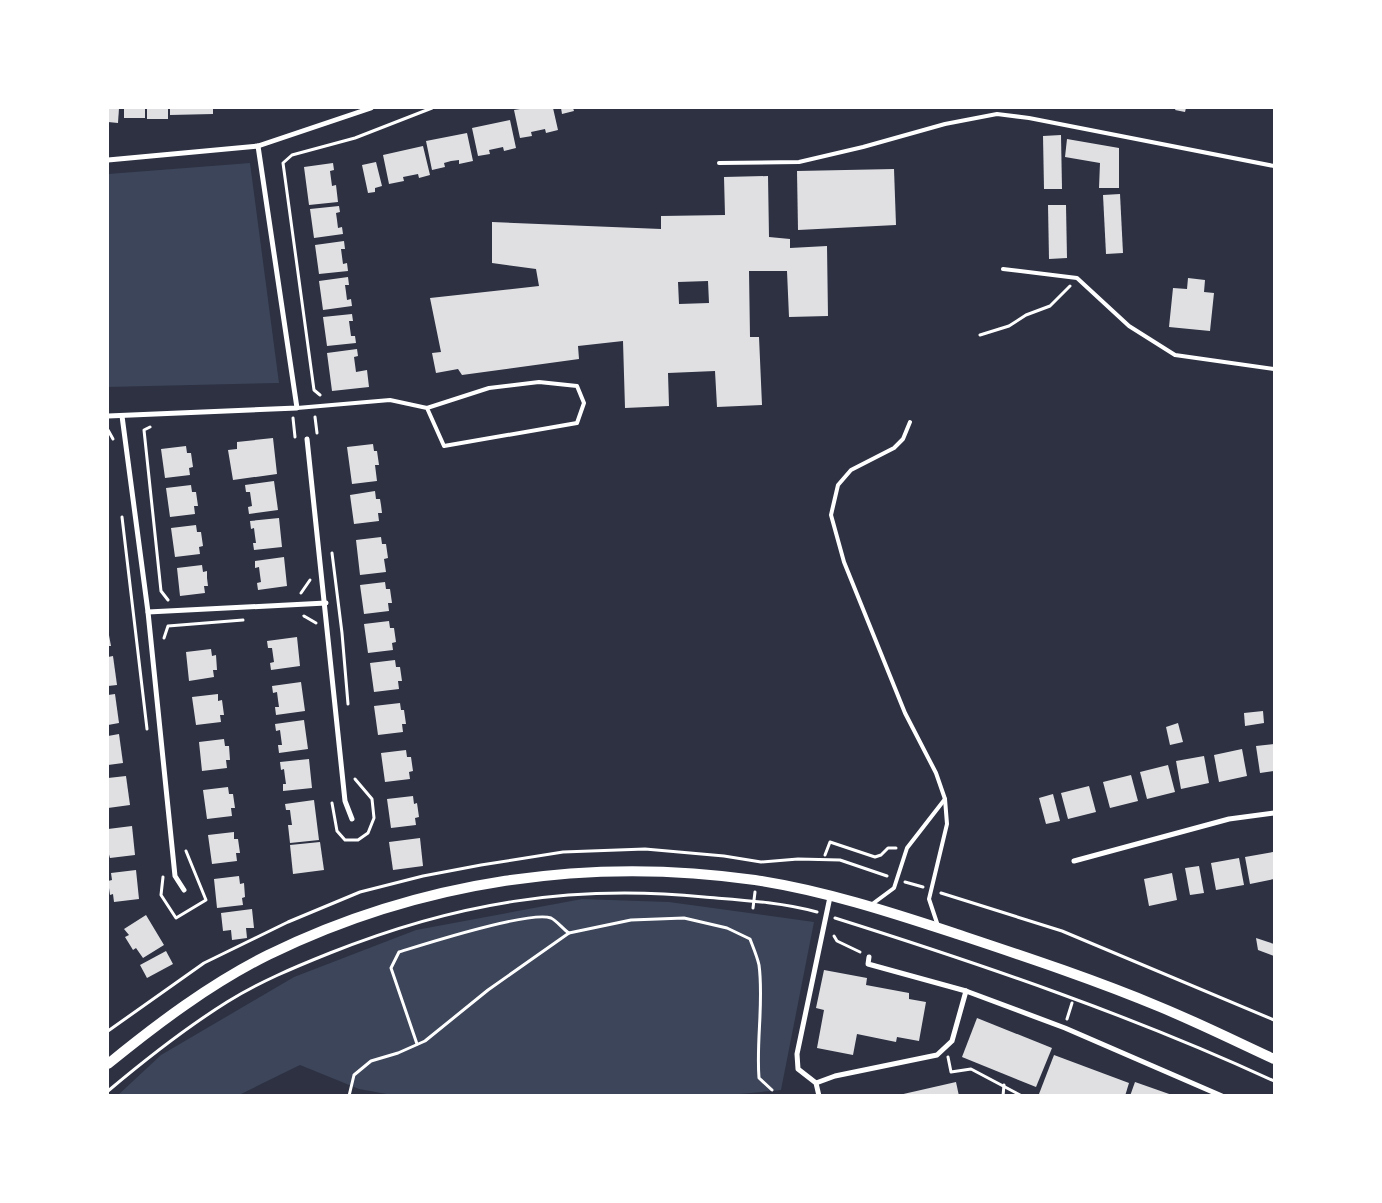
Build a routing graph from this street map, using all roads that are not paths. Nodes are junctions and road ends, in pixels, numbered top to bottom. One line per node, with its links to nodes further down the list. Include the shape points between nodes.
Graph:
1 (371, 108): 2 (street)
2 (258, 146): 3 (street); 8 (street)
3 (108, 160)
4 (719, 163): 5 (lane, via 799,162 945,124 998,114)
5 (1274, 166)
6 (1002, 269): 7 (lane, via 1077,278 1129,326 1175,355)
7 (1274, 369)
8 (297, 408): 9 (lane, via 390,400); 11 (street)
9 (427, 408): 9 (lane, via 489,388 538,382 577,386 584,403 577,423 444,446)
10 (108, 416): 11 (street)
11 (122, 416): 15 (street)
12 (910, 422): 16 (lane, via 903,439 894,448 851,470 838,485 832,515 844,562 905,713 936,773)
13 (307, 439): 14 (street)
14 (326, 603): 15 (street); 18 (street, via 345,801)
15 (148, 612): 20 (street, via 175,876)
16 (945, 800): 22 (lane, via 907,848 898,880 887,895); 23 (lane, via 947,824 930,889 930,907)
17 (1274, 813): 19 (street, via 1229,819)
18 (352, 820)
19 (1074, 861)
20 (184, 890)
21 (830, 897): 22 (main road); 27 (main road, via 757,880 678,872 611,870 496,881 422,896 353,919 268,955 214,986); 28 (street, via 797,1054 798,1069)
22 (868, 907): 23 (main road)
23 (939, 928): 26 (main road, via 1160,1007)
24 (869, 957): 25 (street, via 868,964)
25 (966, 991): 28 (street, via 952,1041 938,1055 835,1076); 30 (street, via 1065,1028)
26 (1274, 1059)
27 (108, 1064)
28 (816, 1083): 29 (street)
29 (819, 1096)
30 (1222, 1096)

